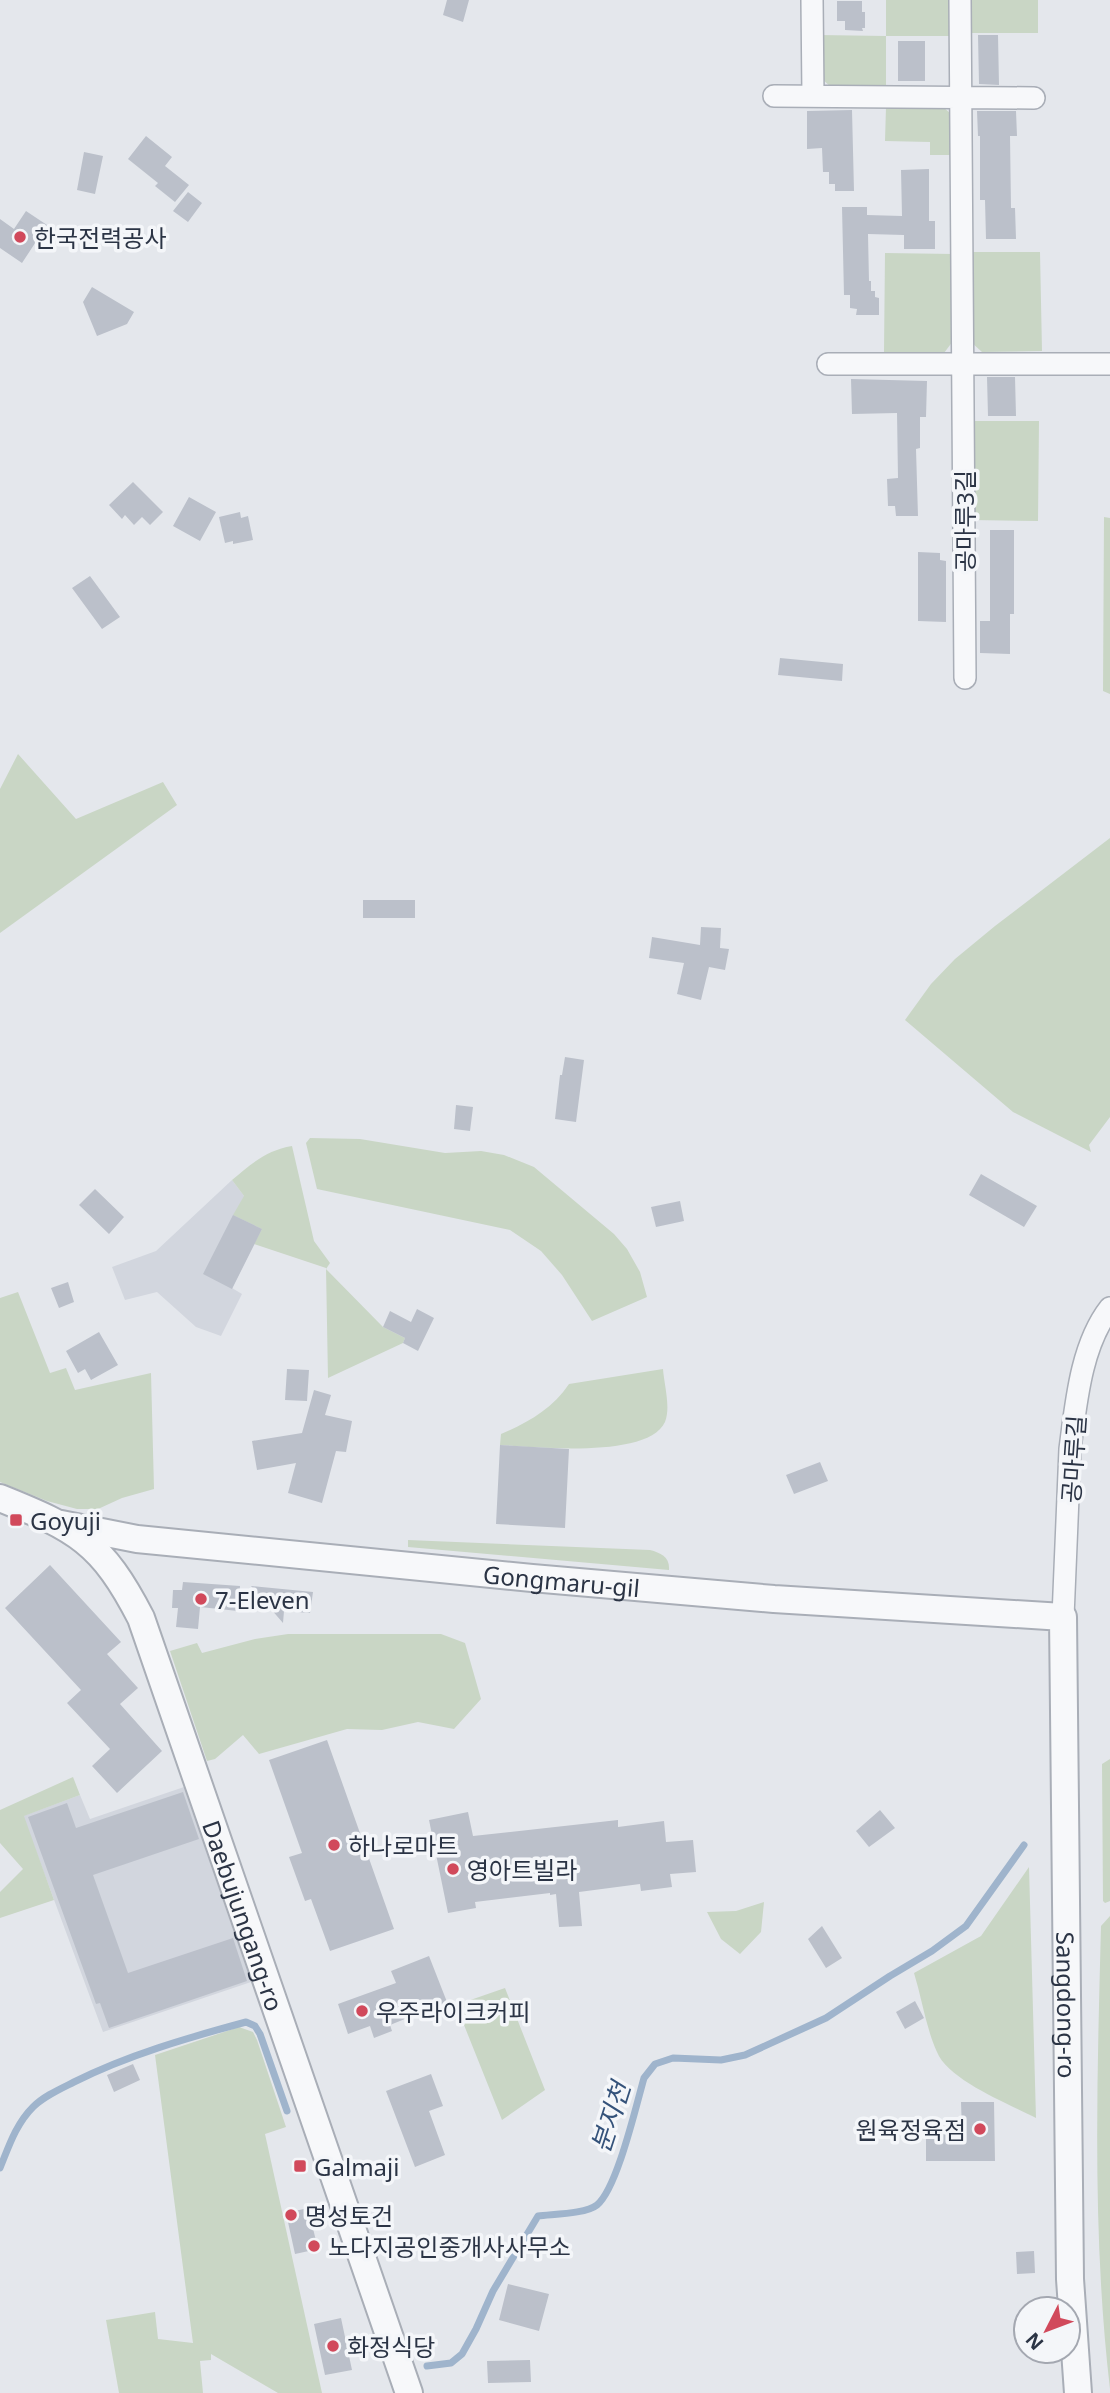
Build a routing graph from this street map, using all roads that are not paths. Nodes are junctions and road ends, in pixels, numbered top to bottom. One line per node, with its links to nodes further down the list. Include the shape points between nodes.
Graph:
1 (812, 0): 4 (street)
2 (960, 0): 5 (street, 공마루3길)
3 (774, 96): 4 (street)
4 (813, 96): 5 (street)
5 (960, 96): 6 (street); 8 (street, 공마루3길)
6 (1034, 97)
7 (828, 364): 8 (street)
8 (962, 364): 9 (street); 10 (street, 공마루3길)
9 (1110, 364)
10 (965, 678)
11 (1110, 1308): 16 (street, 공마루길, via 1086,1360 1074,1422)
12 (0, 1497): 13 (street, Daebujungang-ro)
13 (61, 1524): 14 (street, Gongmaru-gil); 15 (street, Daebujungang-ro)
14 (137, 1539): 15 (street, via 117,1553); 16 (street, Gongmaru-gil, via 774,1599)
15 (113, 1567): 17 (street, Daebujungang-ro, via 141,1618)
16 (1063, 1617): 18 (street, Sangdong-ro, via 1070,2279)
17 (409, 2393)
18 (1078, 2393)

